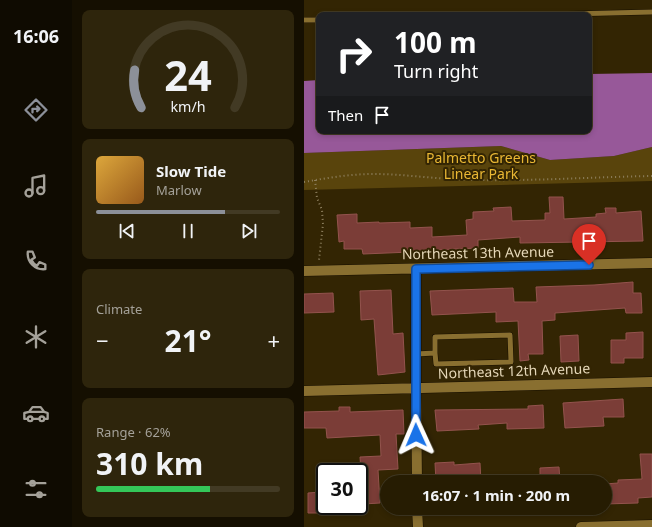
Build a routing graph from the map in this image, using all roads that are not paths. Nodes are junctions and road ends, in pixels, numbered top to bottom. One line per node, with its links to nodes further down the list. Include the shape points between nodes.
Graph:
1 (652, 12): 2 (lane)
2 (592, 13)
3 (304, 20): 4 (lane)
4 (316, 20)
5 (652, 263): 6 (street, Northeast 13th Avenue)
6 (416, 269): 7 (street, Northeast 13th Avenue); 9 (street)
7 (304, 271)
8 (436, 353): 8 (lane, via 435,337 510,335 511,362 436,364); 9 (lane)
9 (416, 354): 11 (street)
10 (652, 382): 11 (street, Northeast 12th Avenue)
11 (416, 388): 12 (street, Northeast 12th Avenue); 13 (street)
12 (304, 391)
13 (417, 475)
14 (417, 515): 16 (street)
15 (652, 525): 17 (street)
16 (418, 527)
17 (580, 527)

